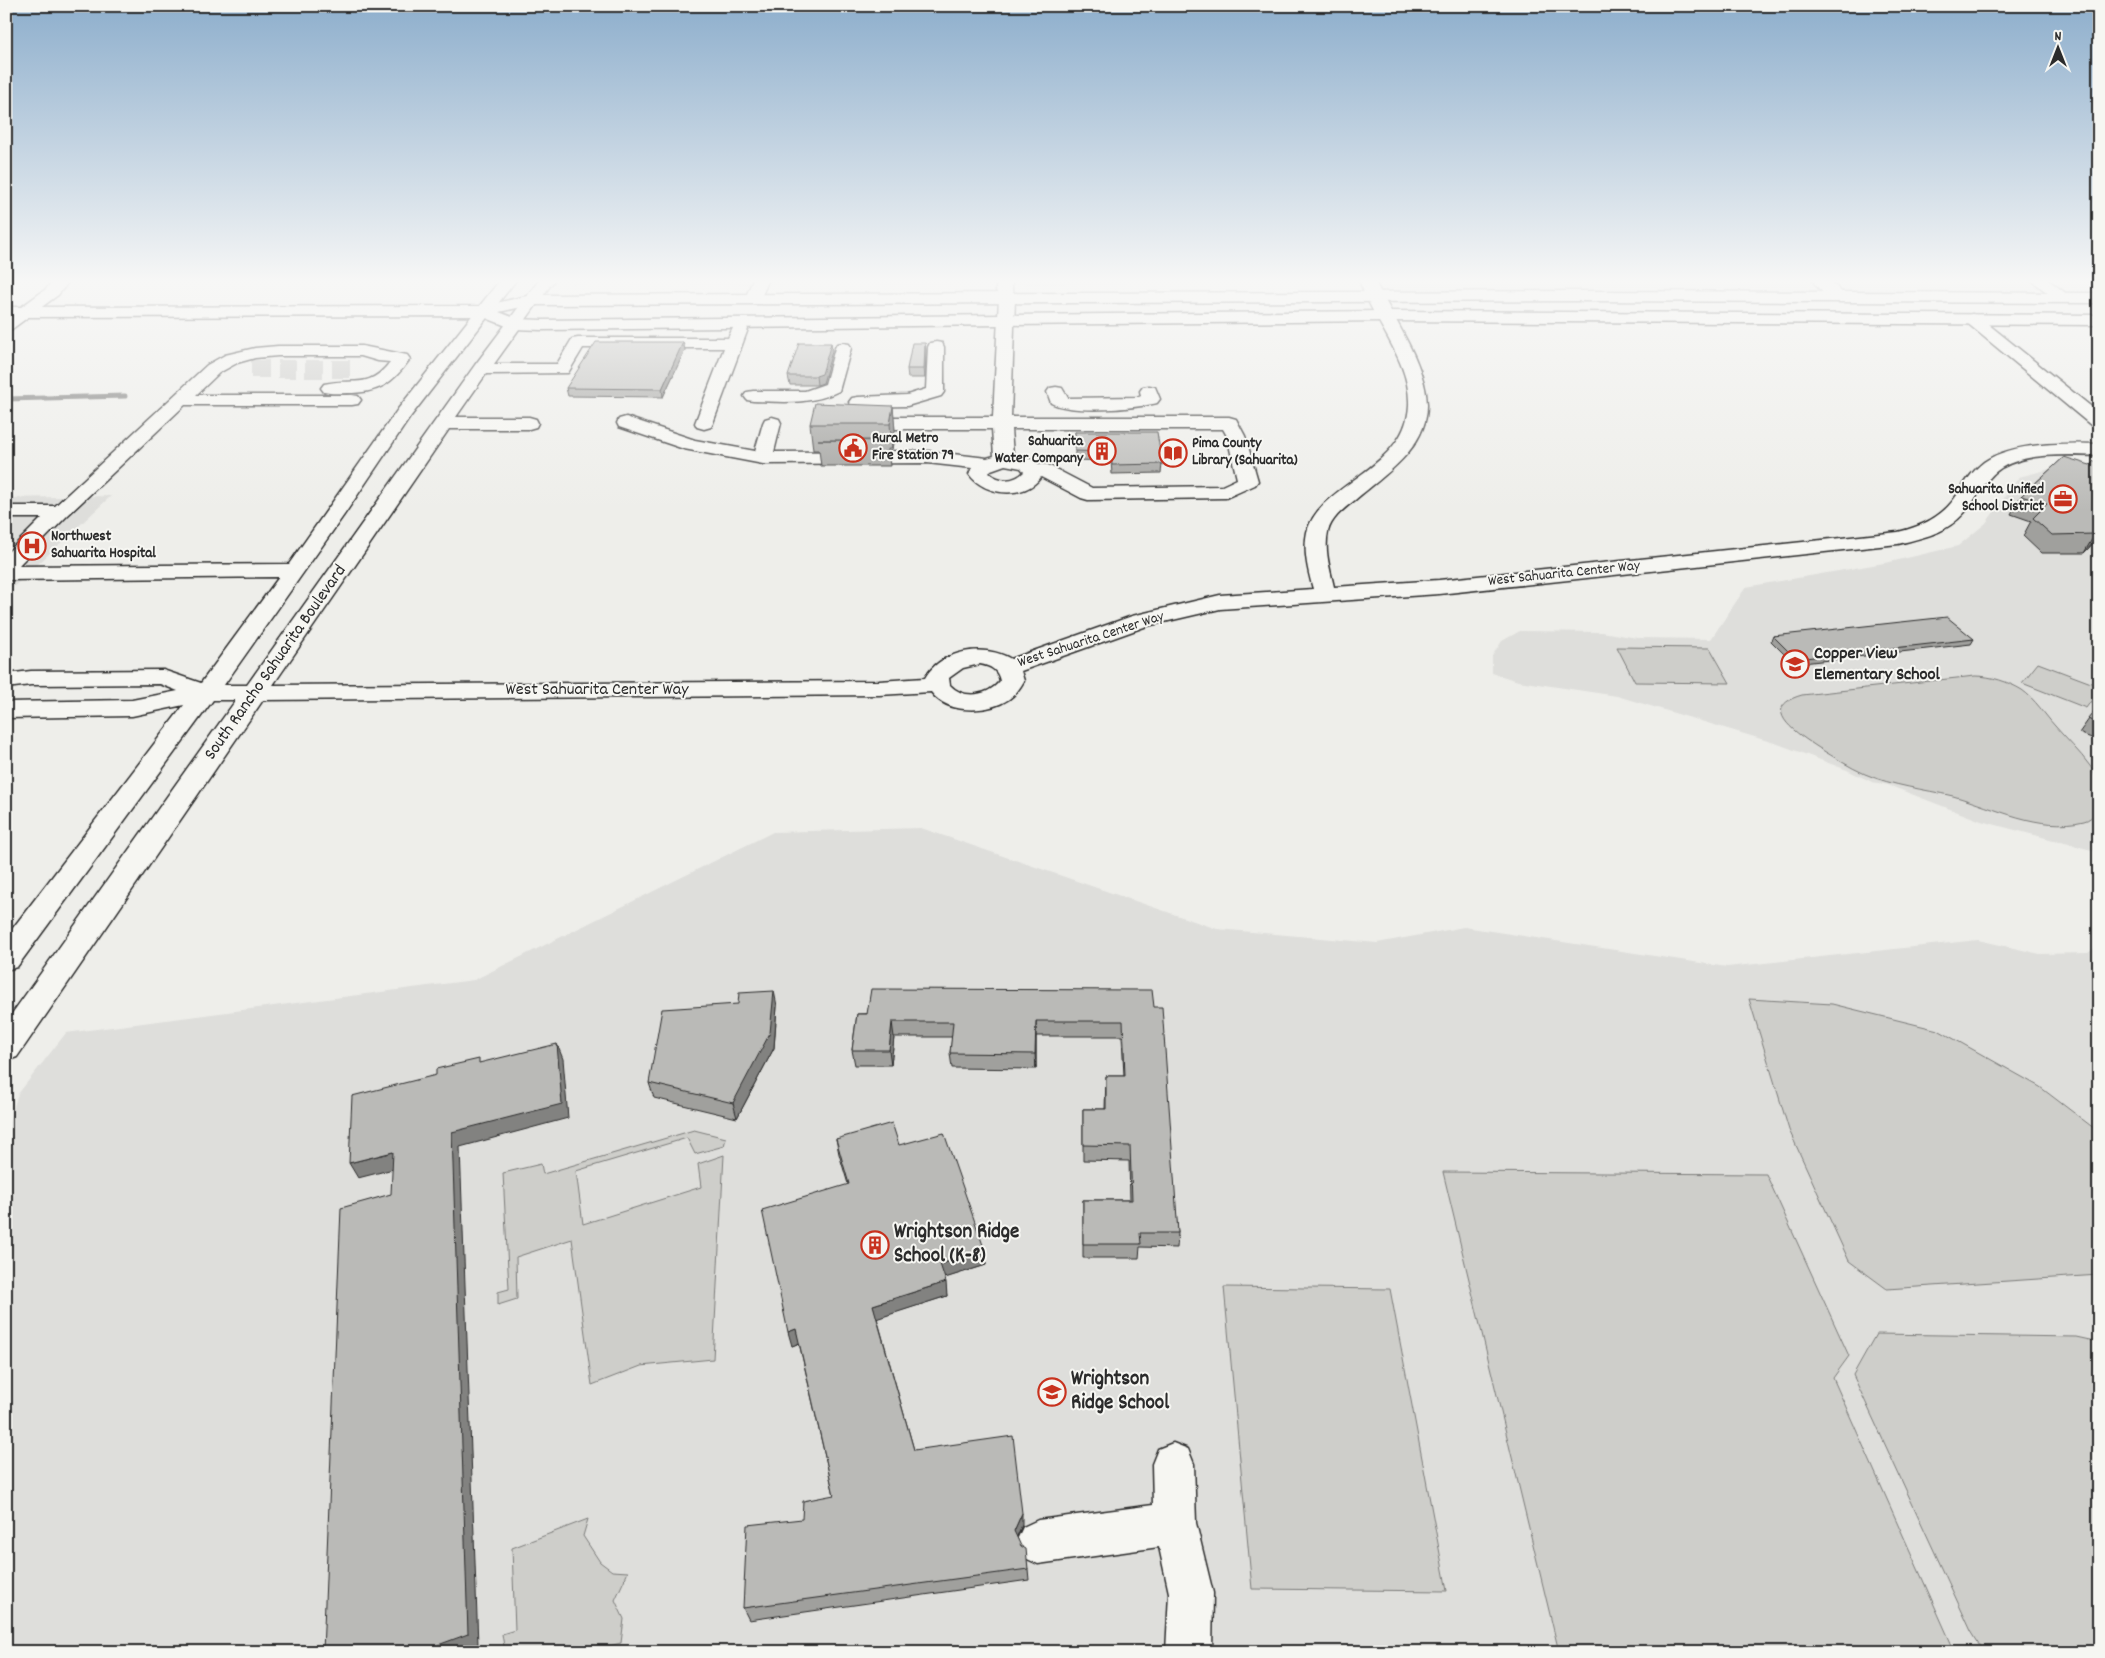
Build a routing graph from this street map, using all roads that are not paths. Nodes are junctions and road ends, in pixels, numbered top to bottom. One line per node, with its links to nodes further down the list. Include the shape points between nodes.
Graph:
1 (241, 356): 12 (main road)
2 (329, 356): 15 (main road, via 363,360 394,369 382,382 366,388)
3 (448, 356): 19 (main road)
4 (491, 356): 14 (main road, South Rancho Sahuarita Boulevard)
5 (570, 356): 14 (main road, via 562,369)
6 (730, 356): 26 (main road)
7 (841, 356): 20 (main road, via 833,387 821,402)
8 (936, 356): 21 (main road, via 935,392 908,401)
9 (1005, 356): 29 (main road)
10 (1403, 356): 39 (main road, via 1413,379 1418,403 1412,434 1397,455 1331,510 1318,529 1316,556)
11 (2018, 356): 22 (main road)
12 (213, 368): 13 (main road); 15 (main road)
13 (251, 369)
14 (481, 370): 23 (main road, South Rancho Sahuarita Boulevard)
15 (193, 388): 18 (main road)
16 (1149, 391): 17 (main road, via 1151,399 1140,402 1065,402 1057,399)
17 (1056, 392)
18 (178, 400): 19 (main road); 35 (main road)
19 (414, 400): 37 (main road)
20 (752, 400)
21 (858, 402)
22 (2099, 422)
23 (444, 423): 24 (main road); 43 (main road, South Rancho Sahuarita Boulevard)
24 (529, 423)
25 (626, 423): 31 (main road, via 691,445)
26 (704, 423)
27 (772, 423): 31 (main road)
28 (854, 423): 29 (main road)
29 (1003, 423): 32 (main road); 33 (main road, via 1229,423 1236,436 1248,481 1226,492 1088,494 1041,469)
30 (2099, 450): 39 (main road, West Sahuarita Center Way, via 2063,449 2026,454 1996,463 1978,478 1959,507 1945,520 1928,531 1898,538 1438,587)
31 (763, 458): 32 (main road, via 927,457)
32 (995, 462): 33 (main road, via 1021,461); 33 (main road, via 980,470 979,474 986,482 1020,484 1032,476)
33 (1033, 471)
34 (6, 512): 35 (main road)
35 (60, 512): 36 (main road)
36 (6, 566)
37 (295, 570): 38 (main road); 44 (main road)
38 (6, 573)
39 (1325, 594): 40 (main road, West Sahuarita Center Way, via 1220,602 1140,622)
40 (1008, 668): 42 (main road, via 991,659 968,658 947,665 938,678); 42 (main road, via 1012,681 1009,688 984,701 951,697)
41 (6, 681): 44 (main road, via 162,677)
42 (939, 684): 43 (main road, West Sahuarita Center Way, via 879,688)
43 (255, 692): 44 (main road, West Sahuarita Center Way); 47 (main road, South Rancho Sahuarita Boulevard)
44 (206, 693): 45 (main road, via 132,708); 46 (main road)
45 (6, 710)
46 (6, 959)
47 (6, 1048)
48 (1173, 1464): 49 (main road)
49 (1175, 1522): 50 (main road); 51 (main road, via 1191,1593)
50 (1038, 1542)
51 (1189, 1652)

